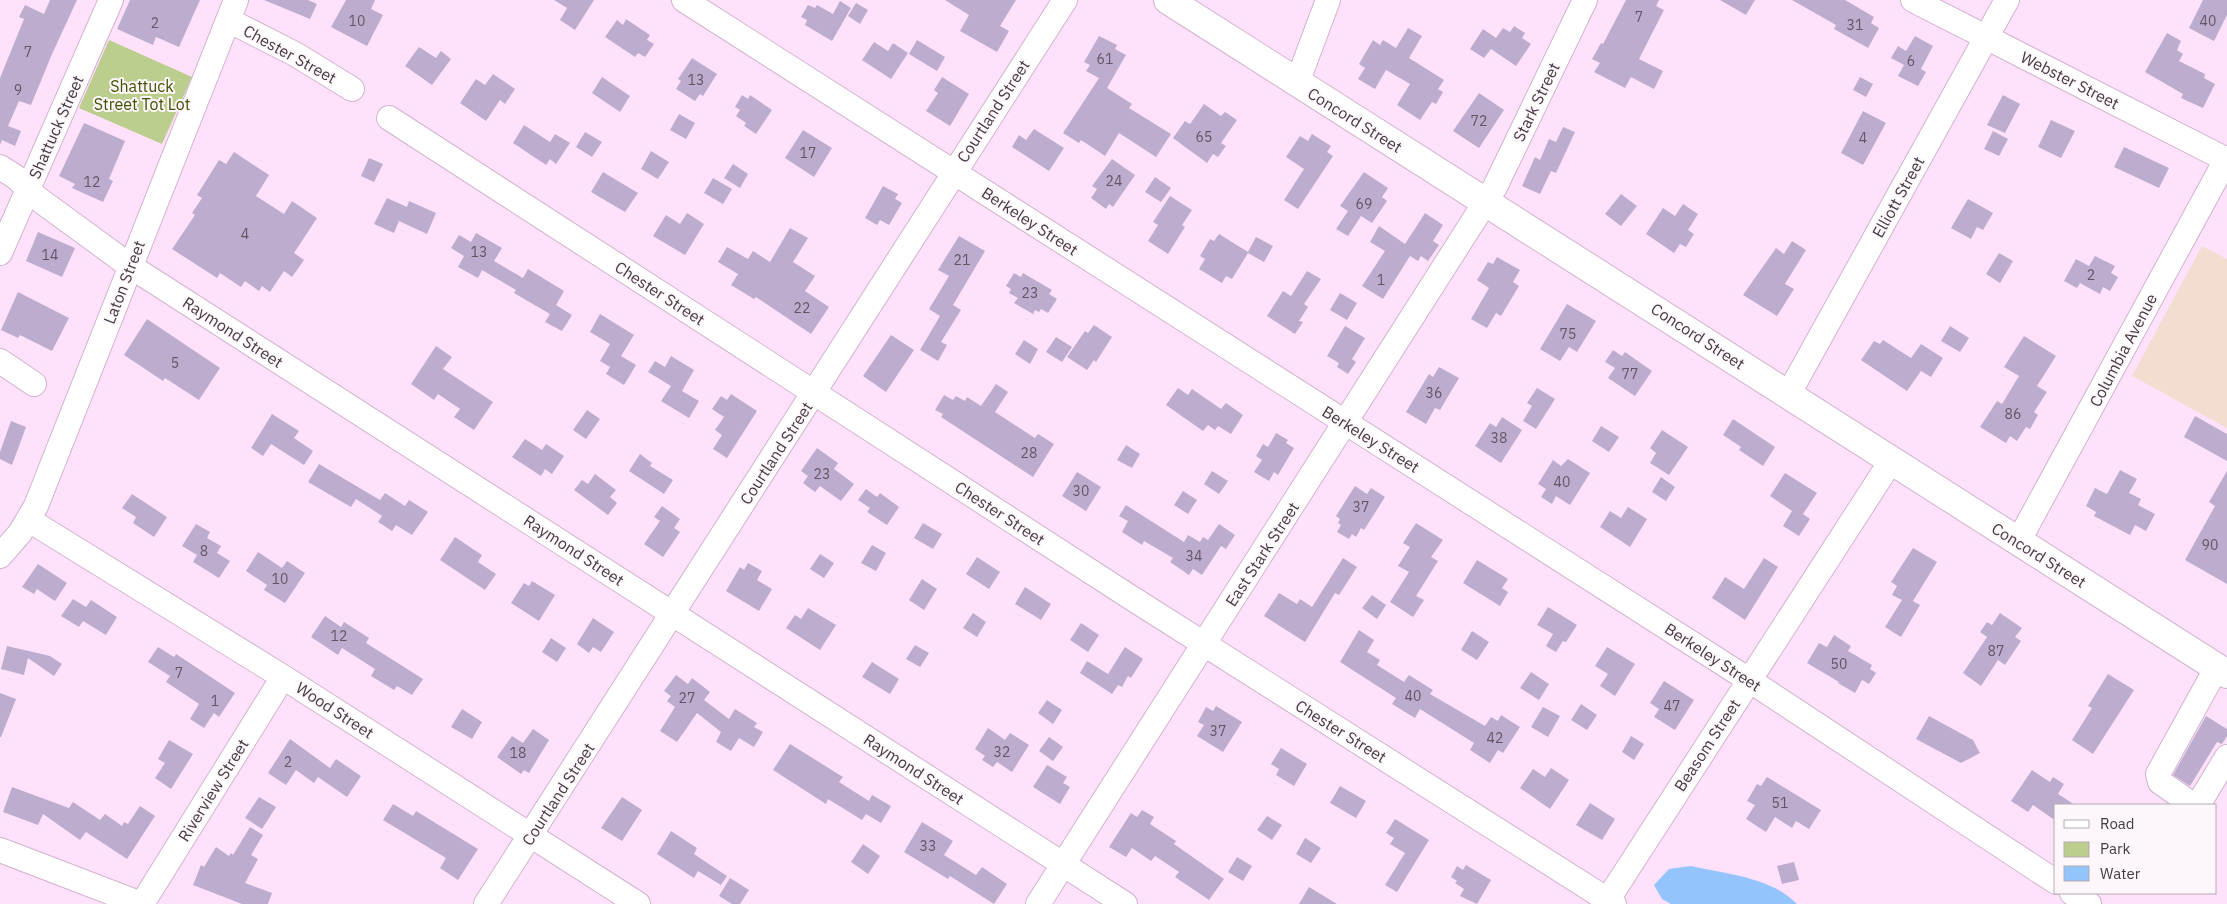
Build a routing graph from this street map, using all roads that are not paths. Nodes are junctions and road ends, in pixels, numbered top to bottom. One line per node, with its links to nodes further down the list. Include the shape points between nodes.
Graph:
1 (111, 0): 17 (street, Shattuck Street)
2 (684, 0): 16 (street, Berkeley Street)
3 (1064, 0): 16 (street, Courtland Street)
4 (1168, 0): 11 (main road, Concord Street)
5 (1328, 0): 11 (street)
6 (1585, 0): 18 (street, Stark Street)
7 (1913, 0): 10 (street, Webster Street)
8 (2007, 0): 10 (street, Elliott Street)
9 (232, 10): 12 (street, Chester Street); 20 (street, Laton Street)
10 (1987, 38): 14 (street, Webster Street); 24 (street, Elliott Street)
11 (1297, 83): 18 (main road, Concord Street)
12 (352, 89)
13 (389, 118): 23 (street, Chester Street)
14 (2227, 159): 28 (street, Columbia Avenue)
15 (0, 167): 17 (street, Raymond Street)
16 (954, 172): 23 (street, Courtland Street); 25 (street, Berkeley Street)
17 (28, 189): 19 (street, Shattuck Street); 20 (street, Raymond Street)
18 (1485, 202): 24 (main road, Concord Street); 25 (street, East Stark Street)
19 (0, 253)
20 (130, 266): 27 (street, Laton Street); 30 (street, Raymond Street)
21 (0, 361): 22 (street)
22 (34, 384)
23 (814, 393): 30 (street, Courtland Street); 31 (street, Chester Street)
24 (1788, 394): 26 (main road, Concord Street)
25 (1346, 423): 31 (street, East Stark Street); 34 (street, Berkeley Street)
26 (1891, 461): 28 (main road, Concord Street); 34 (street, Beasom Street)
27 (28, 520): 29 (street, Laton Street); 33 (street, Wood Street)
28 (2018, 542): 32 (main road, Concord Street)
29 (0, 556)
30 (673, 614): 38 (street, Courtland Street); 40 (street, Raymond Street)
31 (1204, 644): 40 (street, East Stark Street); 43 (street, Chester Street)
32 (2222, 670): 36 (street, via 2158,774 2160,782)
33 (284, 677): 38 (street, Wood Street); 44 (street, Riverview Street)
34 (1749, 680): 41 (street, Berkeley Street); 43 (street, Beasom Street)
35 (2227, 757): 37 (street)
36 (2192, 804)
37 (2199, 804)
38 (530, 836): 45 (street, Courtland Street); 46 (street, Wood Street)
39 (0, 850): 44 (street)
40 (1063, 865): 47 (street, East Stark Street); 48 (street, Raymond Street)
41 (2054, 881)
42 (2074, 894): 49 (street)
43 (1609, 903)
44 (142, 904)
45 (486, 904)
46 (638, 904)
47 (1038, 904)
48 (1125, 904)
49 (2089, 904)

